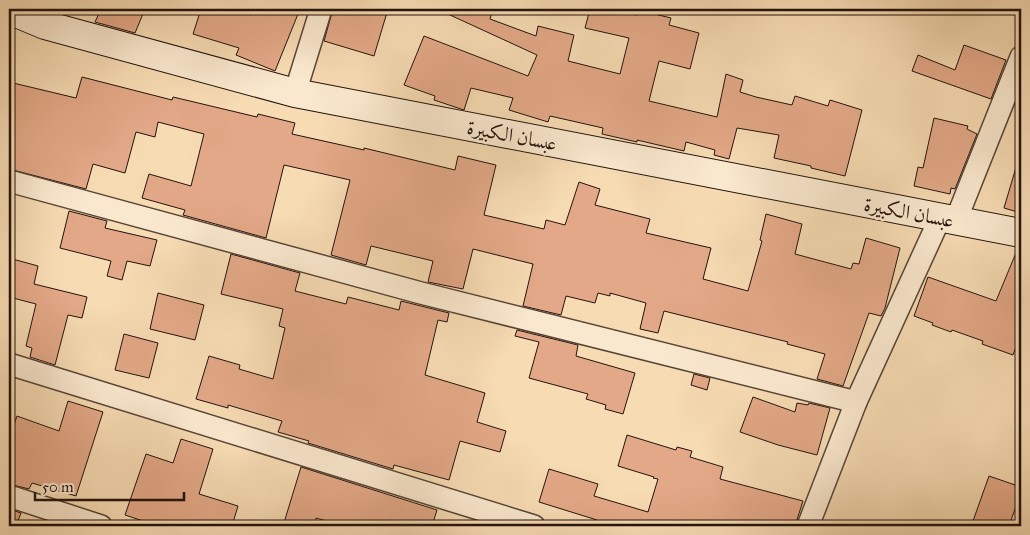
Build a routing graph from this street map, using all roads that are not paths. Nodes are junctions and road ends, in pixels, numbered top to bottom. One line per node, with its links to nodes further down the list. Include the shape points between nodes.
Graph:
1 (321, 9): 4 (street)
2 (9, 10): 4 (main road, عبسان الكبيرة, via 45,25)
3 (1021, 57): 6 (street)
4 (295, 93): 6 (main road, عبسان الكبيرة)
5 (9, 181): 9 (street, via 421,293)
6 (948, 219): 7 (main road, عبسان الكبيرة); 9 (street)
7 (1021, 234)
8 (9, 364): 12 (street)
9 (856, 402): 13 (street)
10 (9, 496): 11 (street)
11 (101, 526)
12 (534, 526)
13 (808, 526)

